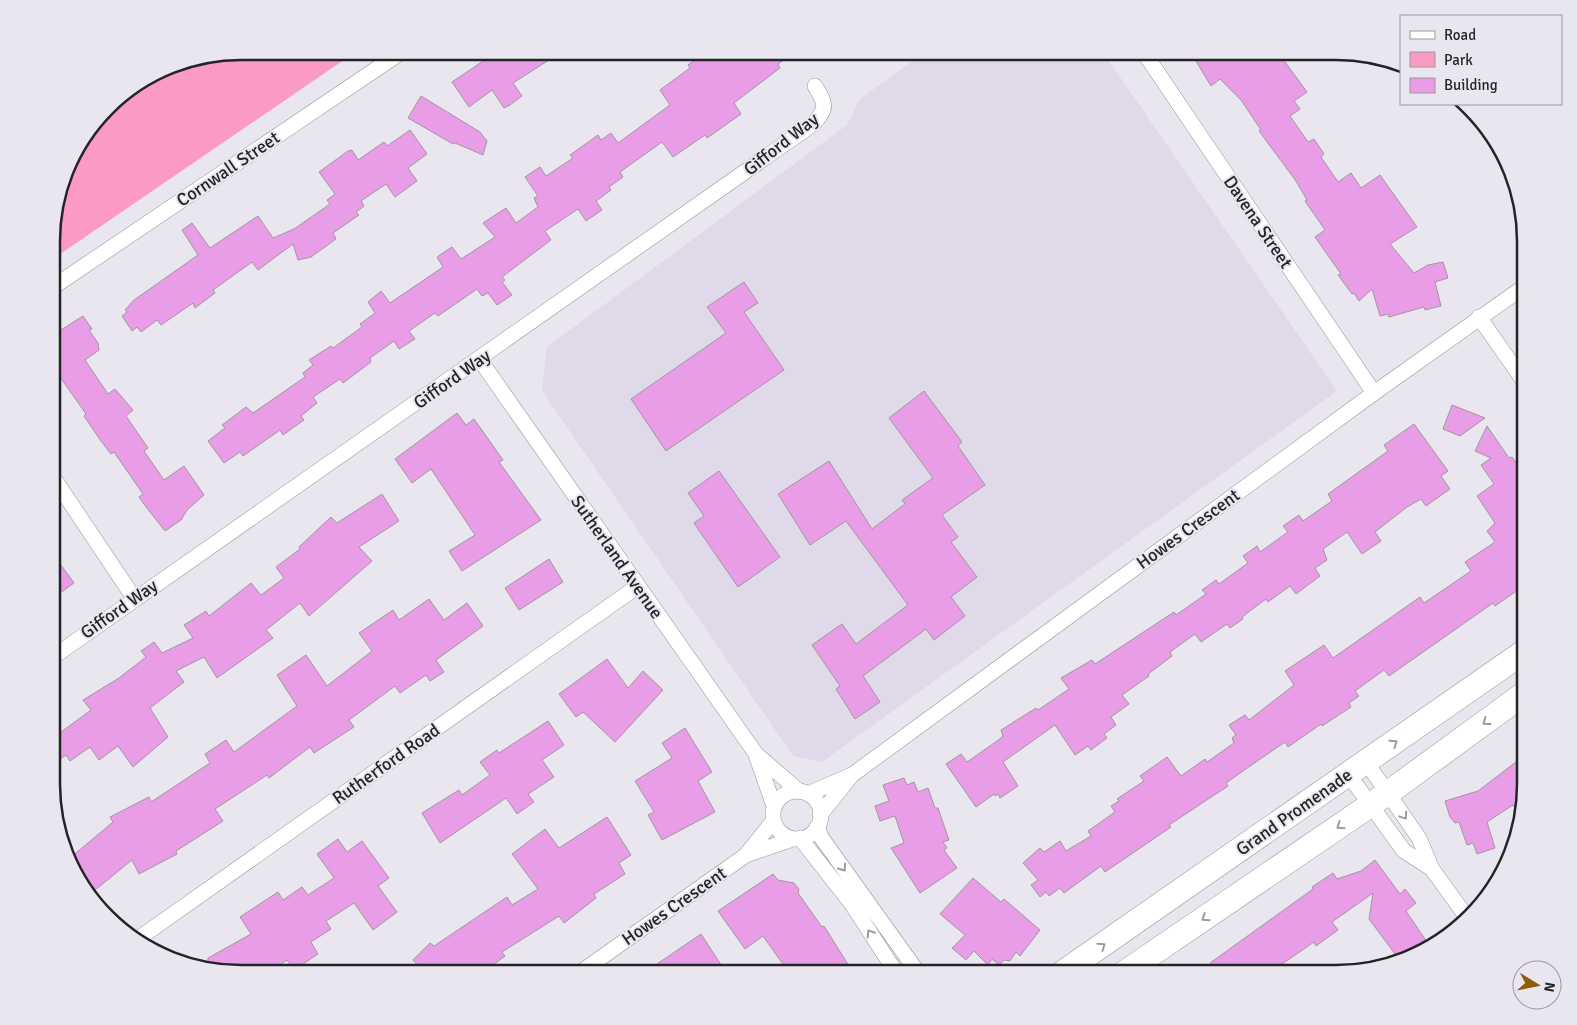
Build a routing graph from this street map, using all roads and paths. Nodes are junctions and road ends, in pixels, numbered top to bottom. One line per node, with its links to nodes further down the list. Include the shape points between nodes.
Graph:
1 (390, 60): 4 (street, Cornwall Street)
2 (1149, 60): 9 (street, Davena Street)
3 (815, 86): 7 (street, Gifford Way, via 824,102 823,113 813,124)
4 (60, 281)
5 (1517, 291): 6 (street, Howes Crescent)
6 (1479, 317): 8 (street); 9 (street, Howes Crescent)
7 (480, 360): 11 (street, Sutherland Avenue); 12 (street, Gifford Way)
8 (1517, 372)
9 (1374, 393): 18 (street, Howes Crescent)
10 (60, 487): 12 (street)
11 (638, 586): 16 (street, Sutherland Avenue); 27 (street, Rutherford Road)
12 (134, 598): 13 (street, Gifford Way)
13 (60, 652)
14 (1517, 656): 17 (main road, Grand Promenade, one-way to 14)
15 (1517, 699): 20 (main road, Grand Promenade, one-way to 20)
16 (756, 754): 19 (street, Sutherland Avenue); 21 (street, Sutherland Avenue)
17 (1357, 768): 20 (street); 20 (street); 33 (main road, Grand Promenade, one-way to 17)
18 (852, 775): 19 (street, Howes Crescent); 22 (street, Howes Crescent)
19 (804, 793): 21 (street, via 784,795); 22 (street, via 815,800)
20 (1379, 799): 25 (street, one-way to 25, via 1418,838); 25 (street, via 1404,852); 34 (main road, Grand Promenade, one-way to 34)
21 (774, 813): 23 (street, via 778,831); 24 (street, Howes Crescent)
22 (819, 821): 23 (street, via 812,833); 28 (street, one-way to 28, via 821,837)
23 (796, 838): 24 (street, Howes Crescent); 29 (street, one-way to 23, via 851,903)
24 (746, 856): 30 (street, Howes Crescent)
25 (1432, 868): 26 (street)
26 (1463, 912)
27 (142, 936)
28 (896, 943): 29 (street); 32 (street)
29 (883, 952): 31 (street)
30 (591, 965)
31 (891, 965)
32 (912, 965)
33 (1075, 965)
34 (1136, 965)

